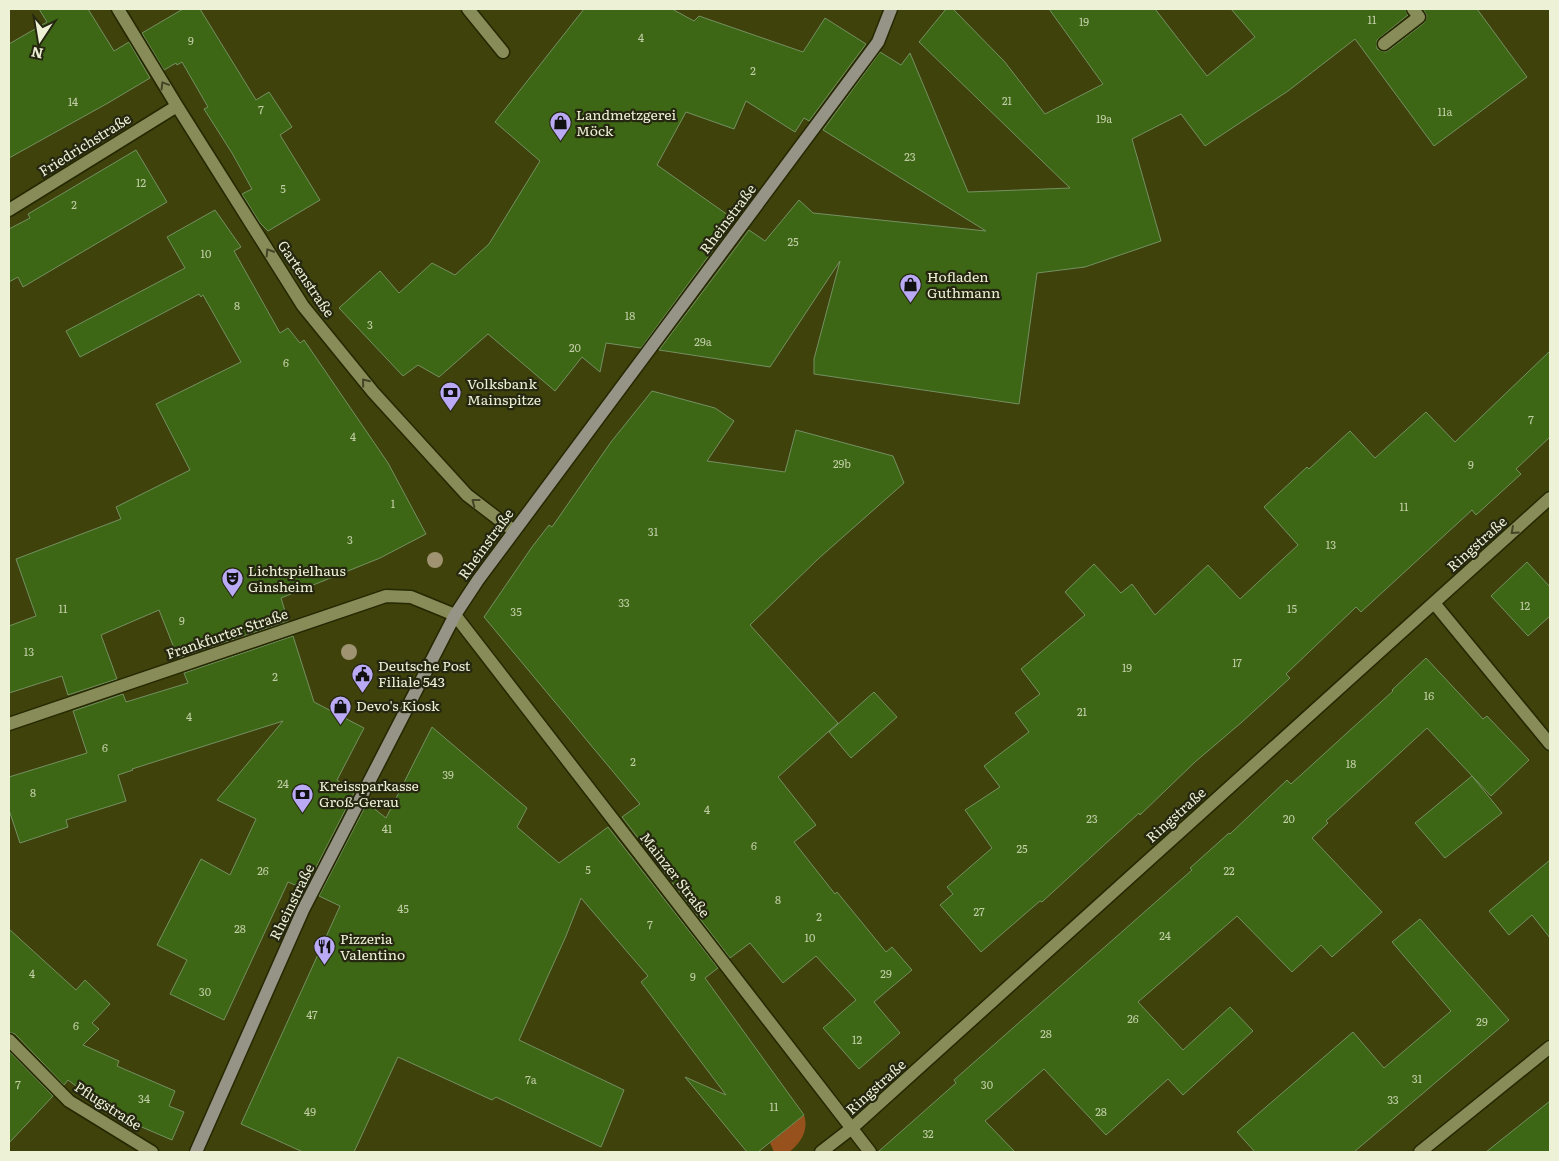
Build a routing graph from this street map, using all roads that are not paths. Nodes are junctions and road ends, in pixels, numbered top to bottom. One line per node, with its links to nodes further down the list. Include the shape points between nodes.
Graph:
1 (118, 9): 7 (street, Gartenstraße, one-way to 1)
2 (468, 9): 6 (street)
3 (891, 9): 10 (main road, Rheinstraße, via 878,42)
4 (1413, 9): 5 (street, via 1419,17)
5 (1384, 44)
6 (503, 52)
7 (176, 106): 8 (street, Friedrichstraße); 10 (street, Gartenstraße, one-way to 7, via 467,495 373,392 303,306)
8 (9, 210)
9 (1550, 498): 11 (street, Ringstraße, one-way to 11)
10 (514, 531): 12 (main road, Rheinstraße)
11 (1434, 603): 14 (street); 17 (street, Ringstraße)
12 (455, 615): 13 (street, Frankfurter Straße, via 410,597 386,596); 17 (street, Mainzer Straße); 19 (main road, Rheinstraße, via 303,910)
13 (9, 724)
14 (1550, 744)
15 (9, 1040): 18 (street, Pflugstraße, via 69,1101)
16 (1550, 1047): 22 (street)
17 (852, 1128): 20 (street, Ringstraße); 21 (street, Mainzer Straße)
18 (152, 1152)
19 (196, 1152)
20 (821, 1152)
21 (870, 1152)
22 (1420, 1152)

